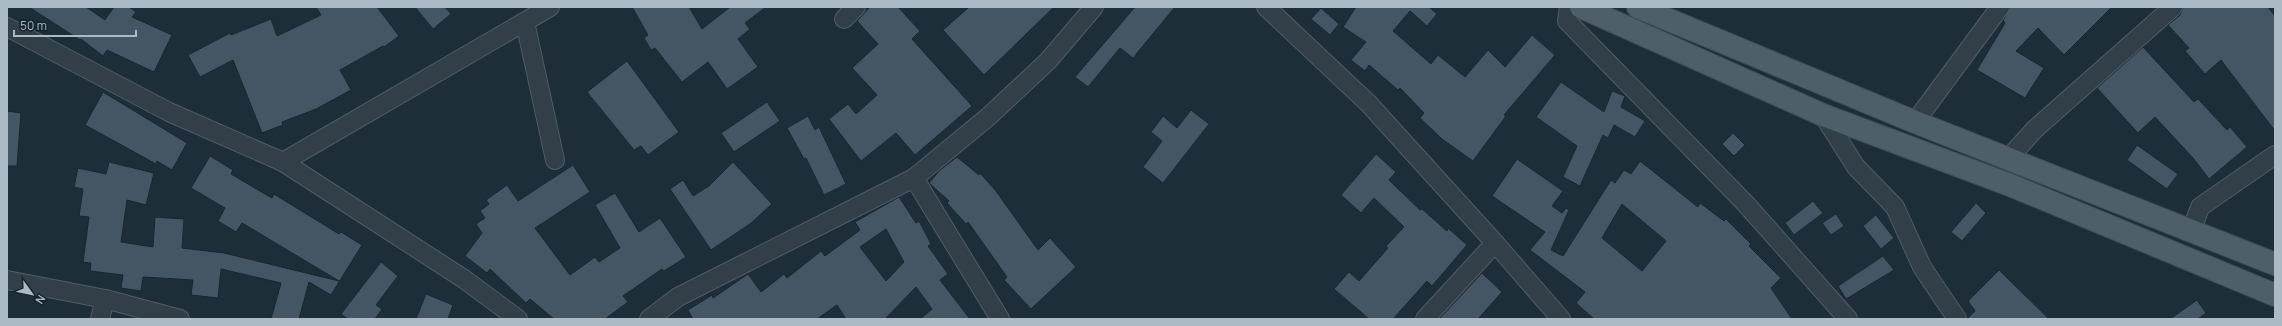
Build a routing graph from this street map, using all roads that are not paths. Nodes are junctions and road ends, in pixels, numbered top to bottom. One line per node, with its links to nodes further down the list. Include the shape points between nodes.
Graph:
1 (550, 7): 9 (street)
2 (1094, 7): 17 (street, via 1048,60 994,112)
3 (1266, 7): 19 (street, via 1369,104)
4 (1568, 7): 31 (street, via 1567,21 1746,203)
5 (1581, 7): 11 (main road)
6 (2000, 7): 12 (street)
7 (2173, 7): 14 (street, via 2035,129)
8 (1649, 9): 12 (main road)
9 (524, 22): 15 (street); 16 (street)
10 (7, 27): 16 (street, via 169,112)
11 (1823, 115): 22 (main road, via 2010,185); 32 (street, via 1856,167 1895,207 1922,267)
12 (1915, 122): 14 (main road)
13 (2275, 155): 18 (street, via 2200,207)
14 (2008, 159): 18 (main road)
15 (555, 160)
16 (283, 162): 26 (street, via 464,279)
17 (914, 178): 27 (street, via 678,297); 28 (street)
18 (2191, 232): 20 (main road)
19 (1496, 243): 29 (street); 30 (street)
20 (2275, 264)
21 (7, 280): 23 (street)
22 (2275, 294)
23 (105, 299): 24 (street); 25 (street)
24 (100, 319)
25 (180, 319)
26 (518, 319)
27 (649, 319)
28 (1000, 319)
29 (1425, 319)
30 (1561, 319)
31 (1848, 319)
32 (1957, 319)

